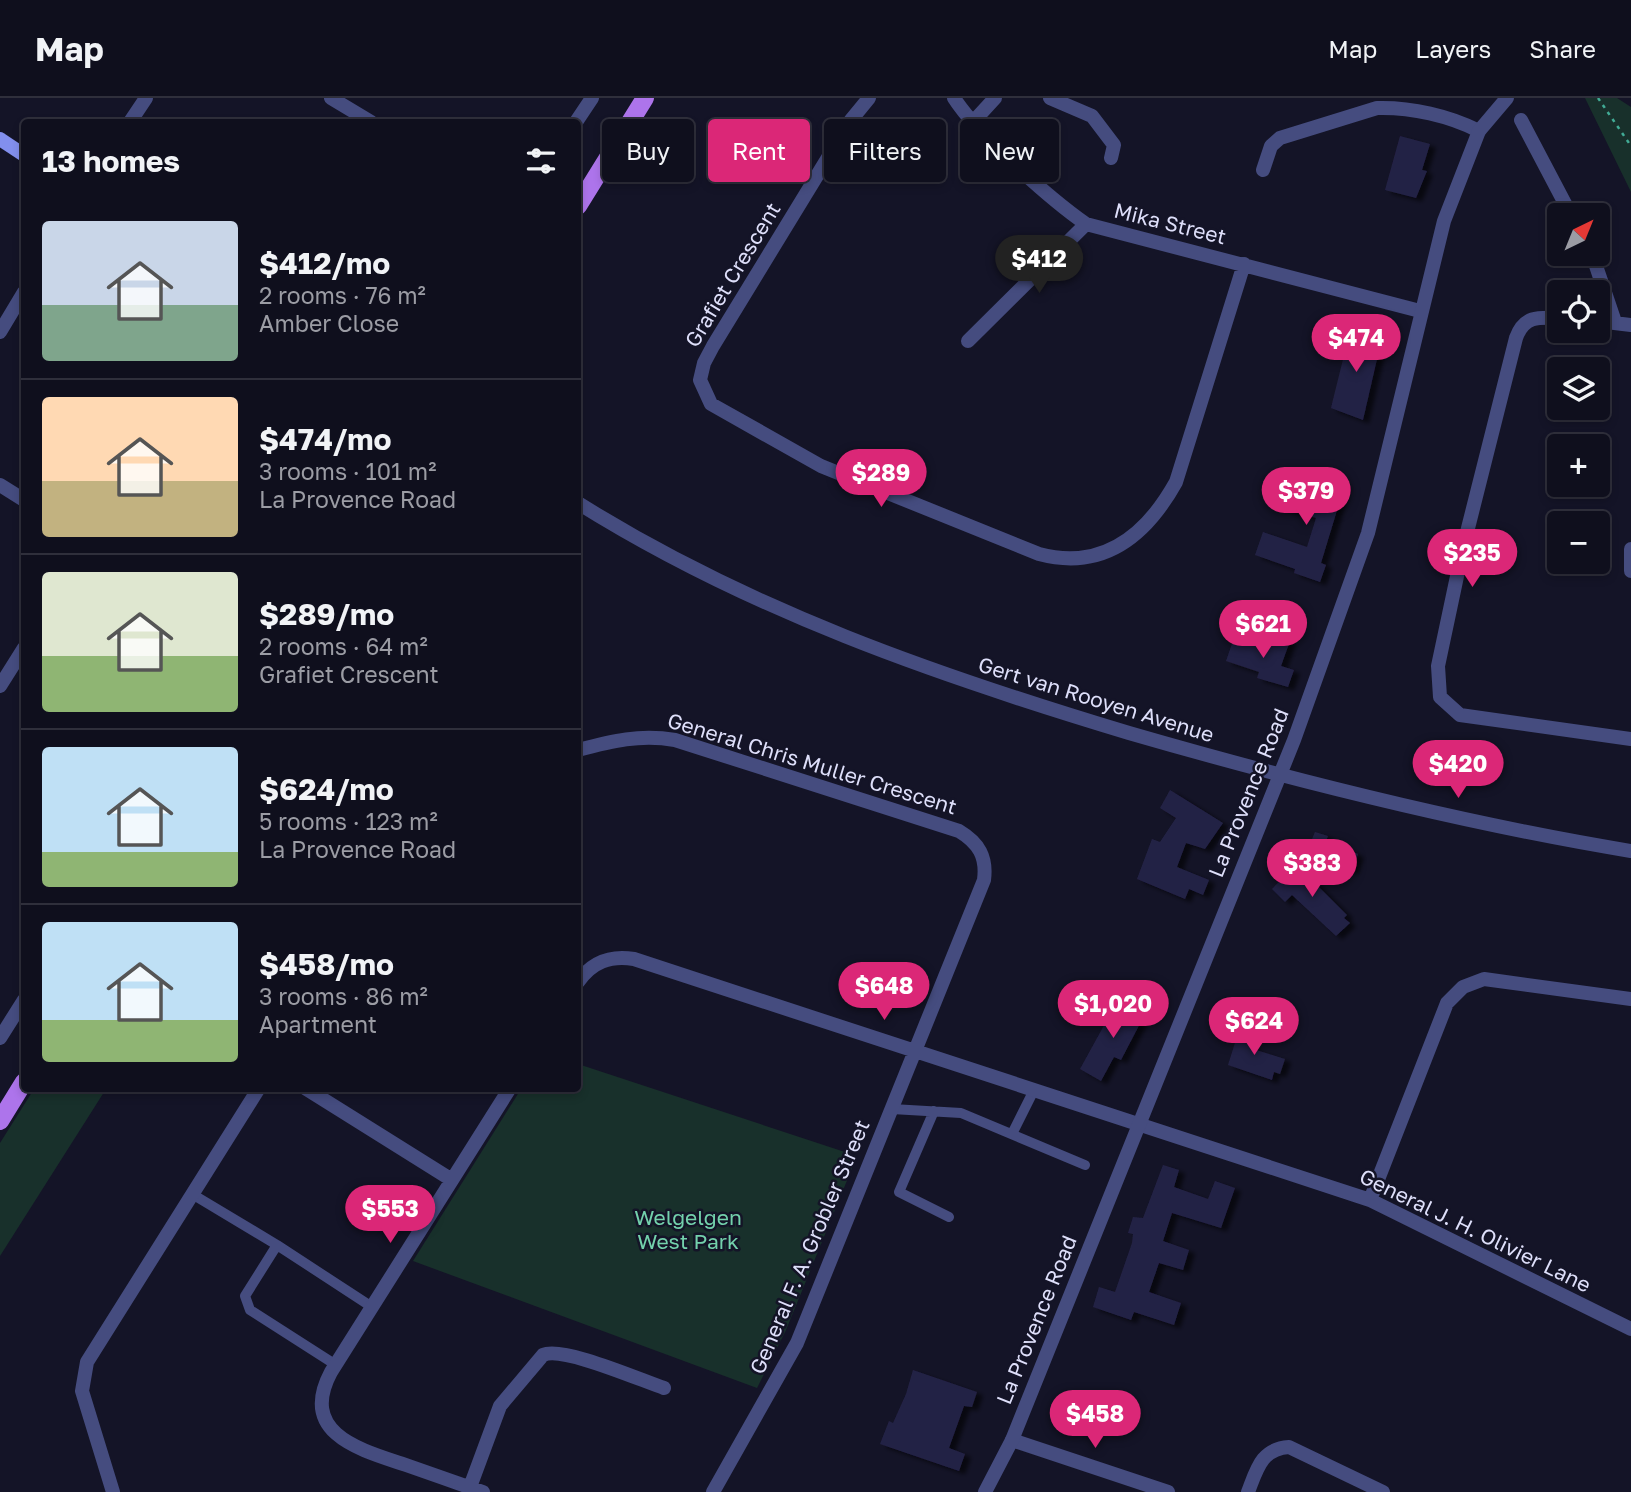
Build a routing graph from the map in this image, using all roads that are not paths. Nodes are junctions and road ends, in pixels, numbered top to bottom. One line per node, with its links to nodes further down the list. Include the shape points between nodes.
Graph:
1 (146, 98): 10 (street)
2 (331, 98): 11 (street)
3 (592, 98): 12 (street)
4 (645, 98): 22 (main road)
5 (869, 98): 25 (street, Grafiet Crescent, via 851,120 713,346 700,380 711,404 821,466 1039,554 1073,559 1104,553 1138,532 1176,482)
6 (954, 98): 13 (street, Mika Street)
7 (995, 98): 14 (street)
8 (1050, 98): 19 (street, via 1092,116 1114,145)
9 (1507, 98): 16 (street, La Provence Road)
10 (133, 119)
11 (366, 119)
12 (578, 119)
13 (971, 119)
14 (976, 119)
15 (1521, 120): 23 (street)
16 (1479, 131): 20 (street, via 1460,121 1377,108 1280,138 1270,146); 28 (street, La Provence Road, via 1444,221)
17 (0, 139): 18 (main road)
18 (21, 153)
19 (1111, 158)
20 (1263, 170)
21 (1036, 182): 24 (street, Mika Street)
22 (581, 201)
23 (1565, 203)
24 (1086, 224): 25 (street, Mika Street); 34 (street)
25 (1244, 264): 28 (street, Mika Street)
26 (1596, 266): 31 (street)
27 (21, 297): 33 (street)
28 (1420, 312): 44 (street, La Provence Road, via 1368,533)
29 (1547, 317): 42 (street, via 1527,320 1516,338 1463,548 1438,666 1438,686 1445,705 1460,715)
30 (1610, 322): 31 (street)
31 (1615, 322): 32 (street)
32 (1631, 325)
33 (0, 332)
34 (968, 341)
35 (0, 485): 36 (street)
36 (21, 498)
37 (581, 505): 44 (street, Gert van Rooyen Avenue, via 703,576 844,639 981,687)
38 (1631, 549): 39 (street)
39 (1631, 571)
40 (21, 653): 41 (street)
41 (0, 686)
42 (1631, 738)
43 (581, 749): 50 (street, General Chris Muller Crescent, via 629,737 675,740 970,838 984,859 984,880)
44 (1279, 777): 45 (street, Gert van Rooyen Avenue, via 1507,829); 59 (street, La Provence Road)
45 (1631, 851)
46 (581, 977): 50 (street, General J. H. Olivier Lane, via 600,962 634,959)
47 (1631, 999): 64 (street, via 1491,980 1463,987 1447,1003)
48 (21, 1005): 49 (street)
49 (0, 1037)
50 (915, 1051): 52 (street, General J. H. Olivier Lane); 56 (street, General F. A. Grobler Street)
51 (21, 1087): 58 (main road)
52 (1034, 1090): 59 (street, General J. H. Olivier Lane); 60 (lane)
53 (256, 1092): 63 (street)
54 (311, 1092): 62 (street)
55 (507, 1092): 62 (street)
56 (892, 1109): 57 (lane); 74 (street, General F. A. Grobler Street, via 797,1343)
57 (934, 1111): 60 (lane, via 961,1114); 65 (lane, via 899,1192)
58 (0, 1121)
59 (1138, 1124): 64 (street, General J. H. Olivier Lane); 71 (street, La Provence Road)
60 (1012, 1135): 61 (lane)
61 (1085, 1165)
62 (452, 1180): 67 (street)
63 (192, 1194): 66 (lane); 73 (street, via 87,1362 82,1391)
64 (1370, 1200): 68 (street, General J. H. Olivier Lane)
65 (949, 1217)
66 (277, 1245): 67 (lane); 69 (lane, via 253,1280 245,1296 246,1306)
67 (372, 1307): 69 (street)
68 (1631, 1329)
69 (336, 1365): 72 (street, via 325,1384 323,1405 329,1426 341,1439)
70 (664, 1388): 72 (street, via 568,1356 543,1355 500,1406)
71 (1012, 1440): 75 (street, La Provence Road); 76 (street)
72 (476, 1490)
73 (113, 1492)
74 (713, 1492)
75 (985, 1492)
76 (1168, 1492)
77 (1248, 1492): 78 (street, via 1263,1458 1289,1447)
78 (1383, 1492)

